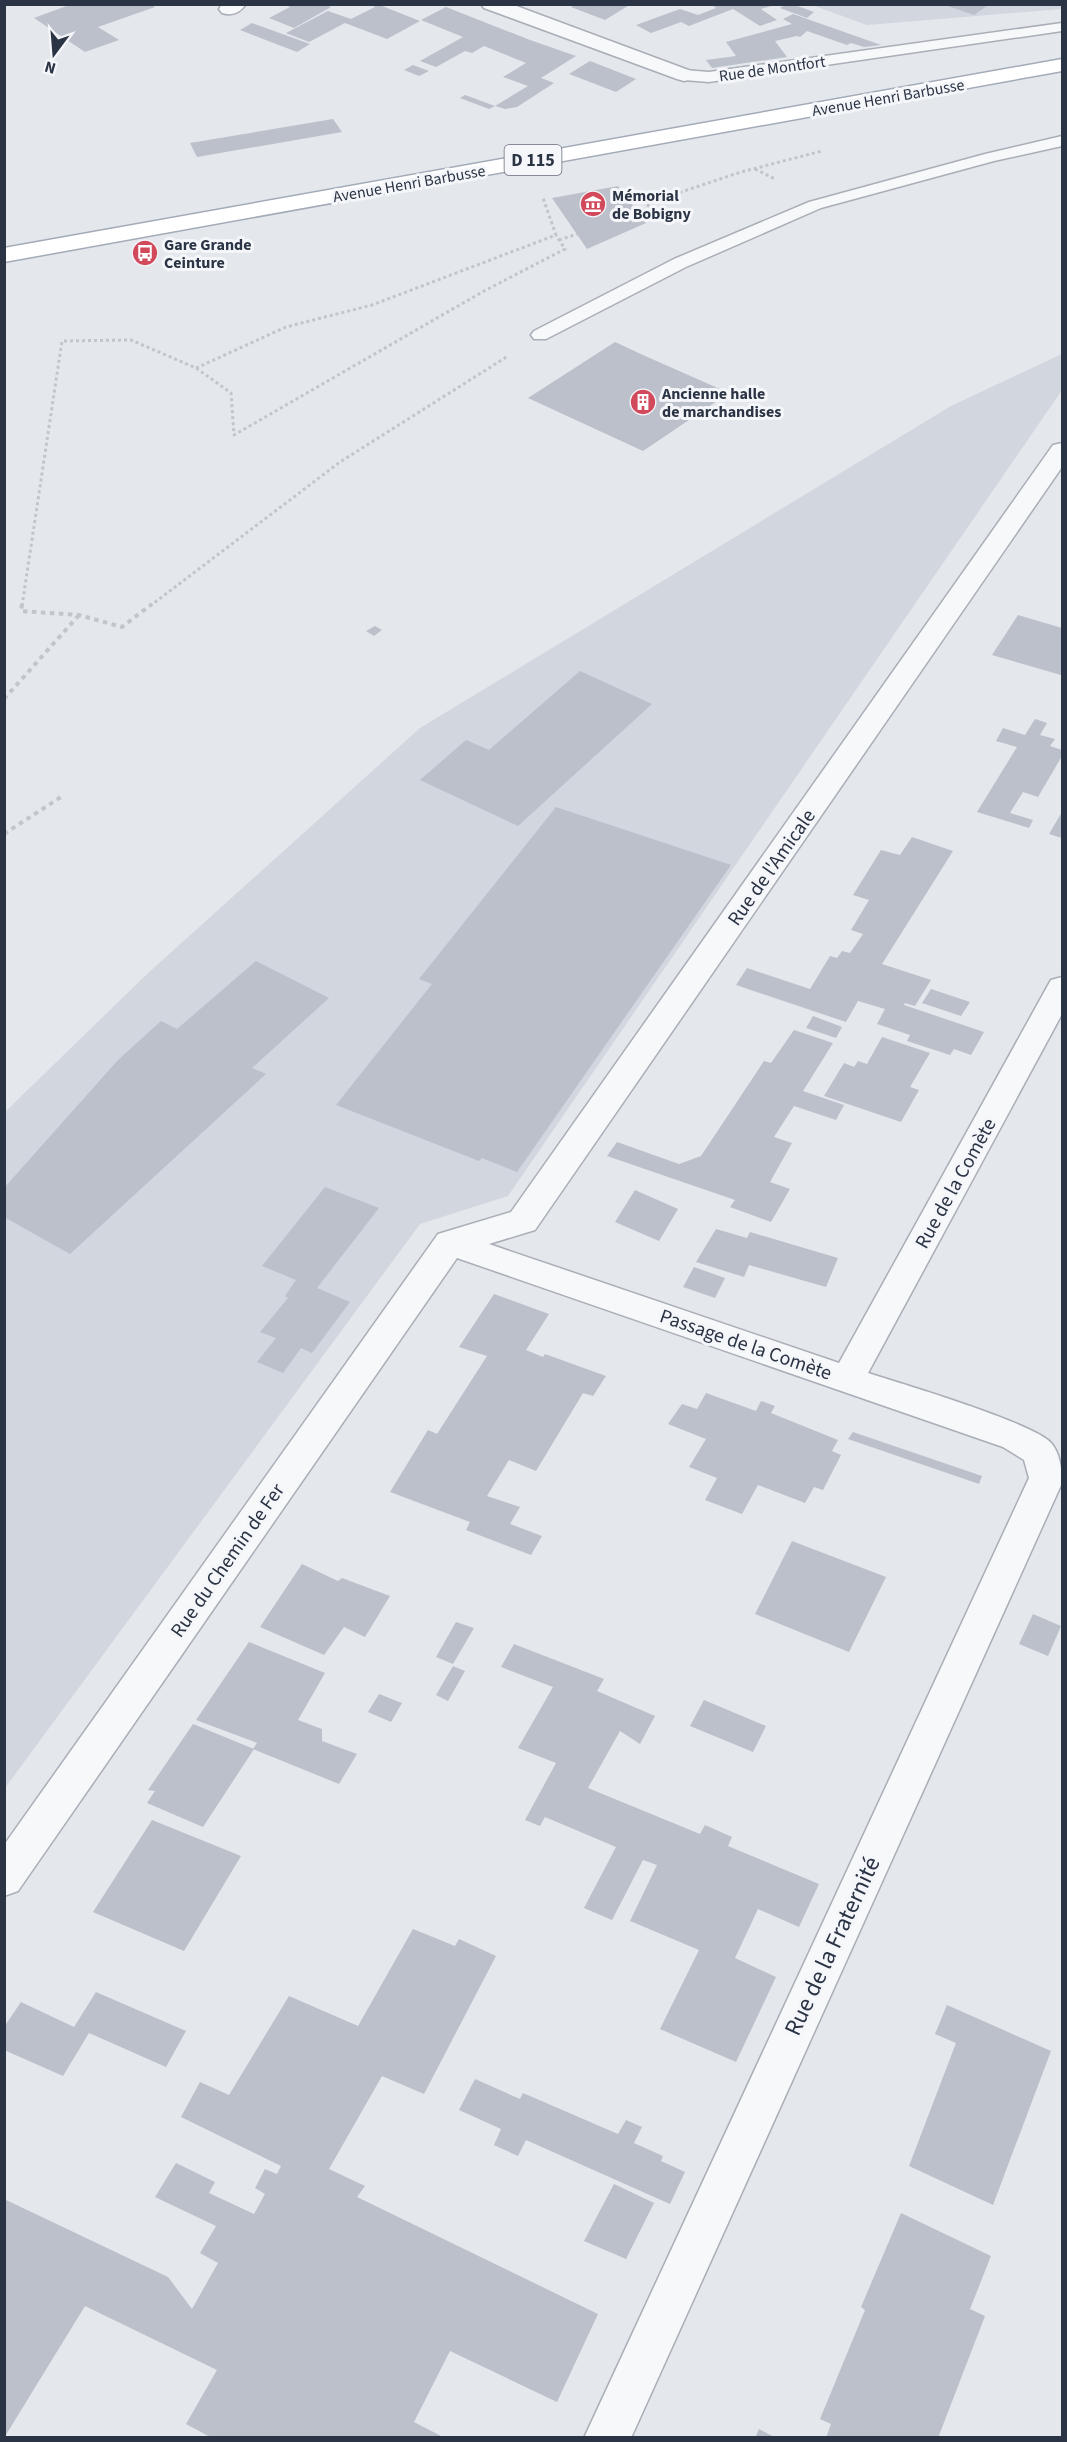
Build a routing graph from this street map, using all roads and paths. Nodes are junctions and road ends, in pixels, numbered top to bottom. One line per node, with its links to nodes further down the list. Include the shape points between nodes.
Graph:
1 (491, 4): 4 (street, Rue de Montfort)
2 (1062, 27): 4 (lane, Rue de Montfort, via 709,76)
3 (1062, 65): 10 (main road, Avenue Henri Barbusse / D 115)
4 (684, 75)
5 (1062, 141): 11 (lane, via 815,205 680,263)
6 (540, 189): 8 (path)
7 (577, 234): 9 (path)
8 (556, 235): 9 (path); 12 (path, via 372,304 286,327)
9 (559, 240): 12 (path, via 565,249 484,291 234,435 231,393)
10 (4, 255)
11 (540, 335): 14 (path, via 340,462 122,627)
12 (196, 368): 14 (path, via 131,340 62,341 21,611)
13 (1062, 450): 19 (street, Rue de l'Amicale, via 523,1221)
14 (79, 615): 15 (path)
15 (4, 699)
16 (64, 795): 17 (path)
17 (4, 834)
18 (1062, 987): 20 (street, Rue de la Comète)
19 (450, 1243): 20 (street, Passage de la Comète); 22 (street, Rue du Chemin de Fer)
20 (847, 1379): 21 (street, Passage de la Comète, via 1015,1437)
21 (1039, 1452): 23 (street, Rue de la Fraternité, via 1047,1478)
22 (4, 1878)
23 (607, 2438)

